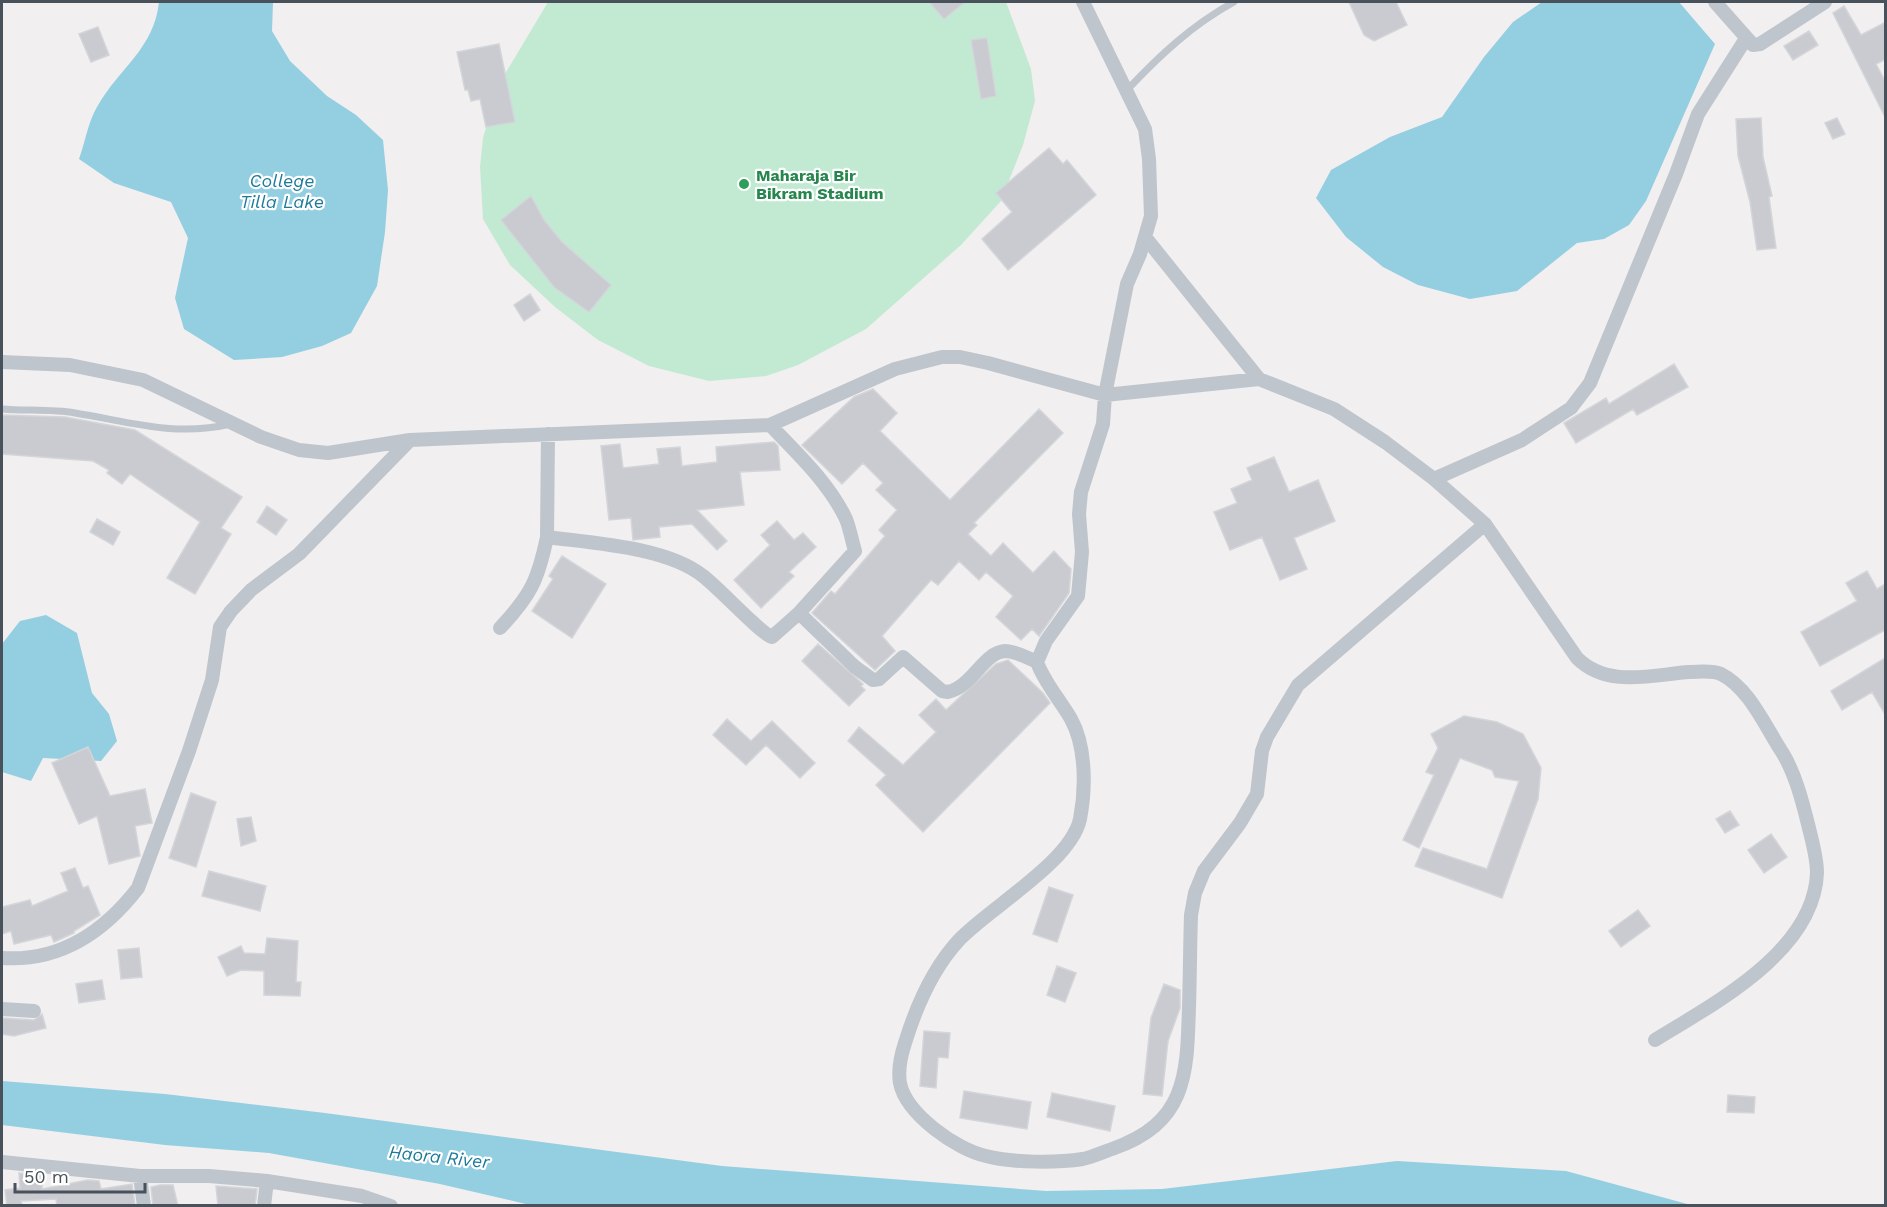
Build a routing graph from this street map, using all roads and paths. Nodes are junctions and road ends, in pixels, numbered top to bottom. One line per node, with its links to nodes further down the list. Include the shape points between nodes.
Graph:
1 (1083, 2): 6 (street)
2 (1234, 2): 6 (lane, via 1178,38)
3 (1715, 2): 5 (street)
4 (1825, 2): 5 (street, via 1760,44 1753,45)
5 (1745, 39): 16 (street, via 1698,114 1590,383 1571,408 1522,440)
6 (1127, 90): 7 (street, via 1145,129 1149,159 1151,216)
7 (1145, 237): 9 (street); 10 (street, via 1127,284)
8 (2, 362): 12 (street, via 70,365 144,380)
9 (1259, 379): 10 (street); 16 (street, via 1334,409)
10 (1105, 394): 13 (street, via 988,363 942,357 895,369); 21 (street, via 1103,424 1081,492 1078,596)
11 (2, 409): 12 (lane, via 73,412 164,430 202,430)
12 (236, 423): 15 (street, via 261,437 299,450 328,453)
13 (770, 425): 14 (street); 19 (street, via 831,496 846,520 855,551)
14 (548, 434): 15 (street); 18 (street)
15 (410, 440): 22 (street, via 299,554 245,597 220,627 212,680 189,752 138,888 124,906 70,947 35,957)
16 (1434, 479): 17 (street)
17 (1485, 524): 21 (street, via 1312,671 1287,699 1262,751 1257,794 1204,871 1195,893 1191,915 1188,1066 1175,1101 1155,1126 1134,1142 1083,1159 1012,1161 984,1156 952,1141 917,1115 900,1085 900,1064 905,1042 939,964 961,938 1047,865 1074,834 1080,818 1083,782 1078,736); 25 (street, via 1588,669 1619,678 1719,673 1738,686 1787,760 1803,804 1817,874 1800,923 1776,956 1739,988)
18 (547, 537): 19 (street, via 671,559 701,574 772,638); 20 (street, via 539,572 525,602)
19 (799, 613): 21 (street, via 855,668 873,680 903,657 948,692 970,681 998,653 1008,651)
20 (500, 628)
21 (1036, 662)
22 (2, 958)
23 (2, 1009): 24 (street)
24 (34, 1011)
25 (1655, 1040)
26 (2, 1162): 27 (street)
27 (140, 1176): 28 (street); 29 (street)
28 (267, 1181): 30 (street); 31 (street, via 362,1196)
29 (144, 1206)
30 (264, 1206)
31 (391, 1206)

